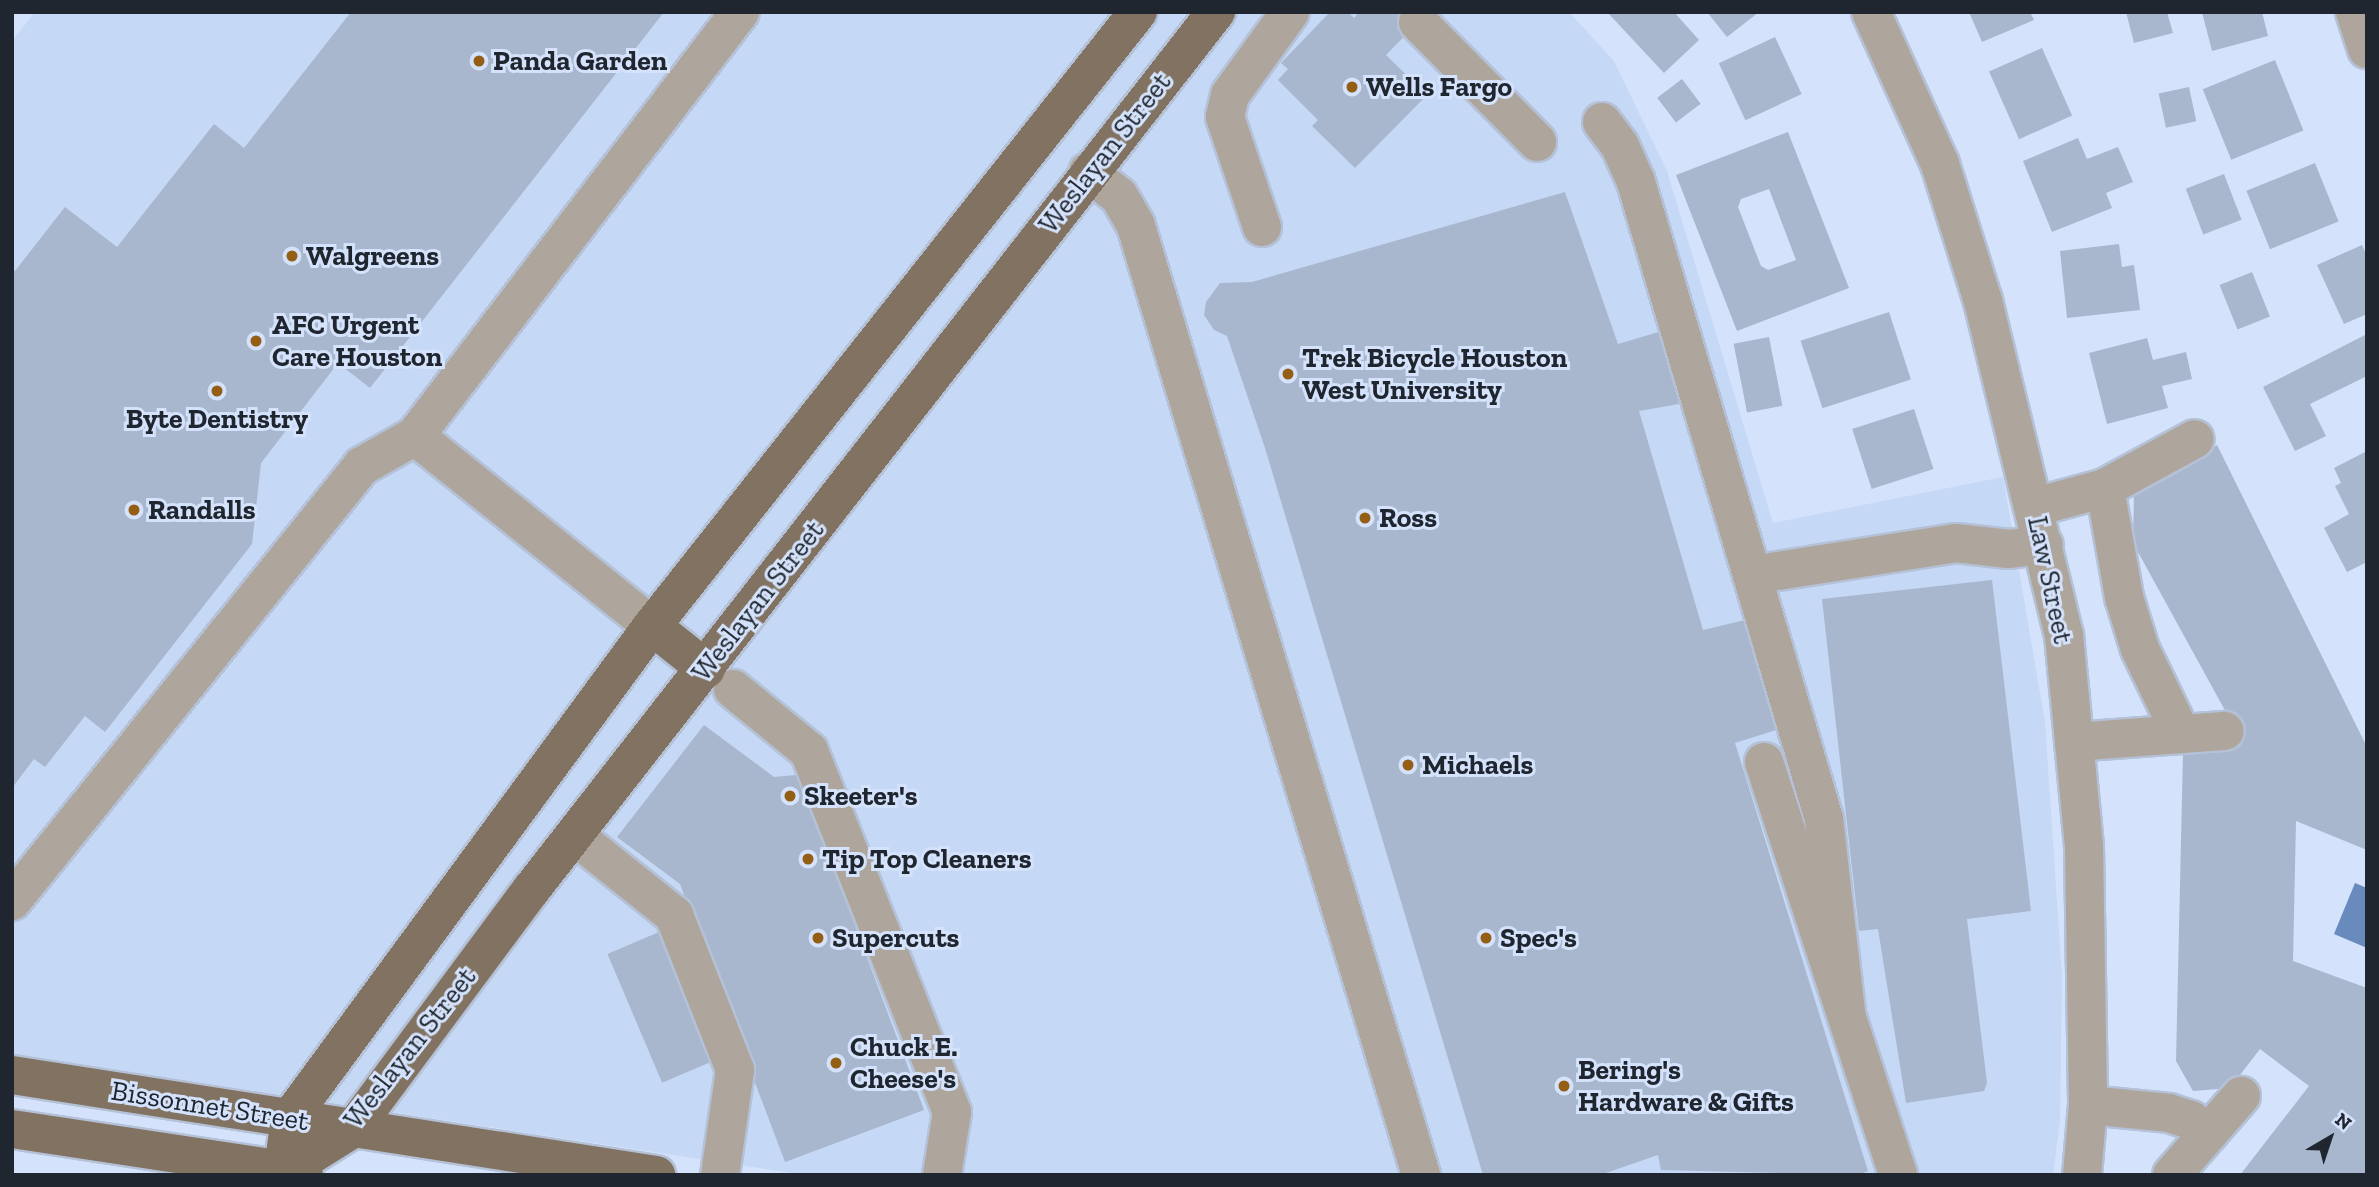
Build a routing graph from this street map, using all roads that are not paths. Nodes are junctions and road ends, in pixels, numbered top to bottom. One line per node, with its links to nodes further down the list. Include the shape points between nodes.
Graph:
1 (740, 12): 14 (street)
2 (1139, 12): 10 (main road, Weslayan Street)
3 (1216, 12): 12 (main road, Weslayan Street)
4 (1290, 12): 13 (street, via 1230,96 1225,117)
5 (1871, 12): 17 (street, Law Street, via 1940,164 1983,301)
6 (2355, 12): 8 (street)
7 (1418, 22): 11 (street)
8 (2367, 50)
9 (1602, 122): 19 (street, via 1636,182)
10 (1045, 134): 12 (main road); 20 (main road, Weslayan Street)
11 (1537, 142)
12 (1088, 172): 21 (main road, Weslayan Street); 40 (street, via 1119,196 1136,226)
13 (1262, 227)
14 (415, 436): 20 (street); 27 (street, via 362,466)
15 (2195, 439): 16 (street)
16 (2105, 488): 17 (street); 23 (street, via 2124,597 2140,649)
17 (2035, 507): 18 (street, Law Street)
18 (2044, 545): 19 (street, via 2009,549 1956,543); 24 (street, Law Street, via 2064,635)
19 (1752, 575): 28 (street, via 1824,819)
20 (652, 626): 21 (main road); 32 (main road, Weslayan Street)
21 (719, 679): 26 (main road, Weslayan Street); 39 (street, via 810,751 952,1112)
22 (2225, 731): 23 (street)
23 (2181, 734): 24 (street)
24 (2074, 742): 31 (street, Law Street, via 2084,846)
25 (1764, 762): 28 (street)
26 (575, 836): 33 (main road, Weslayan Street); 38 (street, via 674,915 735,1070)
27 (12, 901)
28 (1846, 1013): 41 (street)
29 (12, 1076): 32 (main road, Bissonnet Street)
30 (2241, 1096): 35 (street)
31 (2088, 1105): 35 (street, via 2169,1113 2191,1120); 42 (street, Law Street)
32 (290, 1118): 33 (main road, Bissonnet Street); 36 (main road, Weslayan Street)
33 (354, 1128): 36 (main road, Weslayan Street); 37 (main road, Bissonnet Street)
34 (12, 1129): 36 (main road, Bissonnet Street)
35 (2209, 1133): 43 (street)
36 (292, 1173)
37 (656, 1175)
38 (720, 1175)
39 (942, 1175)
40 (1421, 1175)
41 (1898, 1175)
42 (2082, 1175)
43 (2172, 1175)

